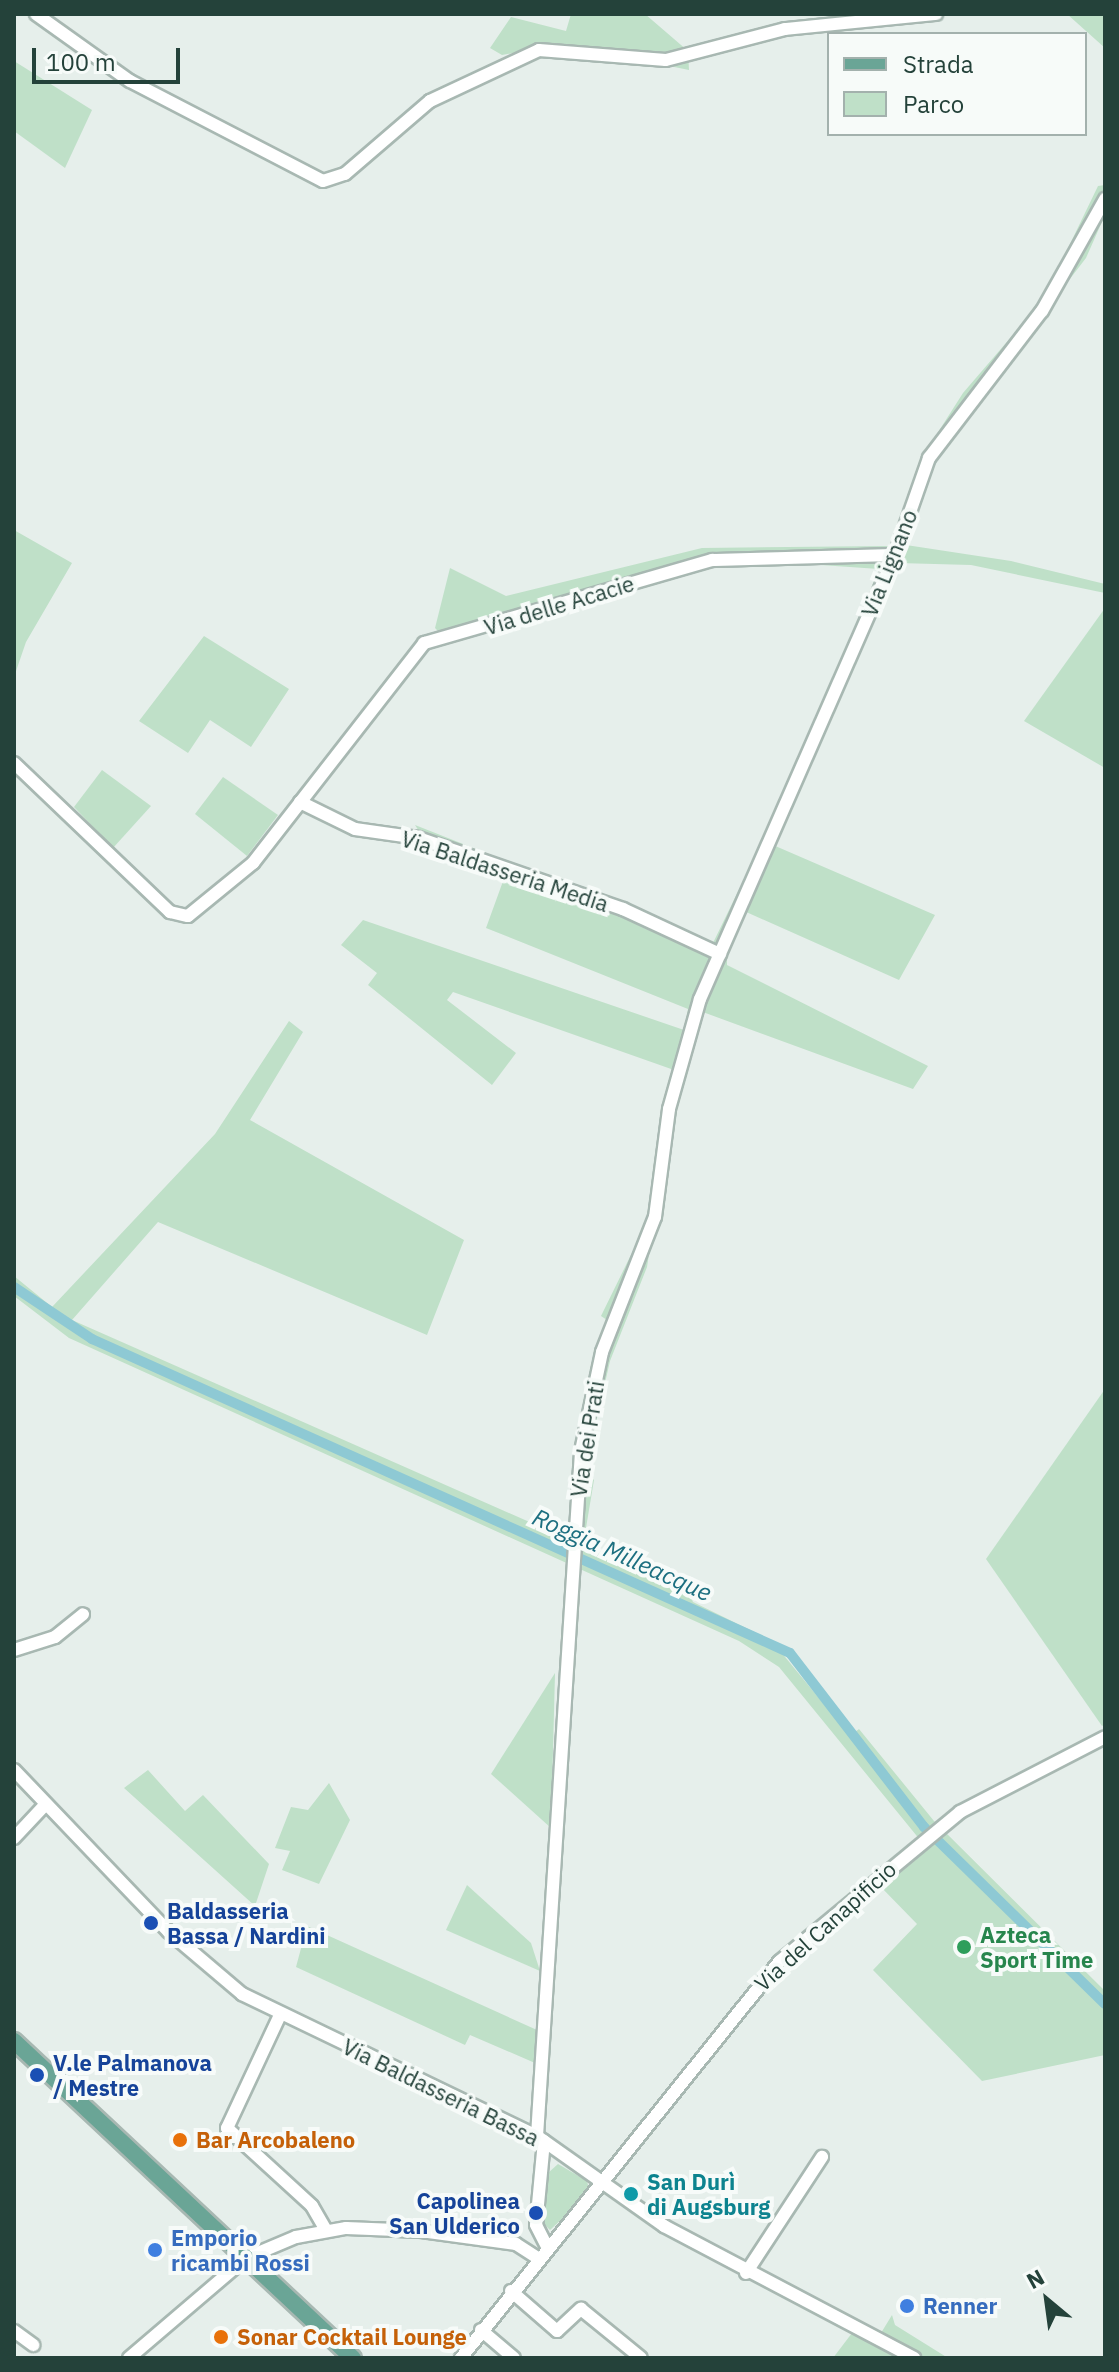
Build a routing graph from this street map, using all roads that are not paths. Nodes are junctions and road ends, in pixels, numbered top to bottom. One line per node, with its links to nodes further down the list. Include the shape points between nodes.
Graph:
1 (36, 14): 2 (street, via 130,81 323,181 345,174 421,107 516,56 558,50 666,60 785,29)
2 (936, 14)
3 (1105, 199): 4 (street, Via Lignano, via 1042,311 929,458)
4 (895, 555): 6 (street, Via delle Acacie, via 712,560 424,643); 7 (street, Via Lignano)
5 (14, 763): 6 (street, via 178,917 195,913 242,875)
6 (300, 802): 7 (street, Via Baldasseria Media, via 355,829 418,838 623,909)
7 (720, 954): 16 (street, Via dei Prati, via 669,1109 655,1217 602,1352 581,1451)
8 (83, 1614): 9 (street, via 55,1637)
9 (14, 1650)
10 (1105, 1737): 18 (street, Via del Canapificio, via 935,1830 753,1989)
11 (14, 1770): 12 (street, Via Baldasseria Bassa)
12 (45, 1805): 13 (street); 14 (street, Via Baldasseria Bassa, via 206,1967)
13 (14, 1838)
14 (280, 2015): 16 (street, Via Baldasseria Bassa); 19 (street, via 227,2128 312,2206)
15 (14, 2041): 22 (main road)
16 (541, 2138): 18 (street, Via Baldasseria Bassa); 20 (street, Via dei Prati, via 536,2229)
17 (822, 2157): 23 (street)
18 (607, 2184): 20 (street, Via del Canapificio); 23 (street, Via Baldasseria Bassa)
19 (326, 2230): 21 (street, via 491,2239); 22 (street)
20 (546, 2245): 21 (street, Via del Canapificio)
21 (536, 2257): 24 (street, Via del Canapificio)
22 (246, 2258): 28 (street); 29 (main road)
23 (746, 2273): 33 (street, Via Baldasseria Bassa)
24 (511, 2291): 25 (street, Via del Canapificio); 32 (street, via 557,2331 581,2309)
25 (481, 2330): 30 (street, Via del Canapificio); 31 (street)
26 (14, 2331): 27 (street)
27 (33, 2345)
28 (129, 2358)
29 (353, 2358)
30 (461, 2358)
31 (514, 2358)
32 (641, 2358)
33 (914, 2358)

